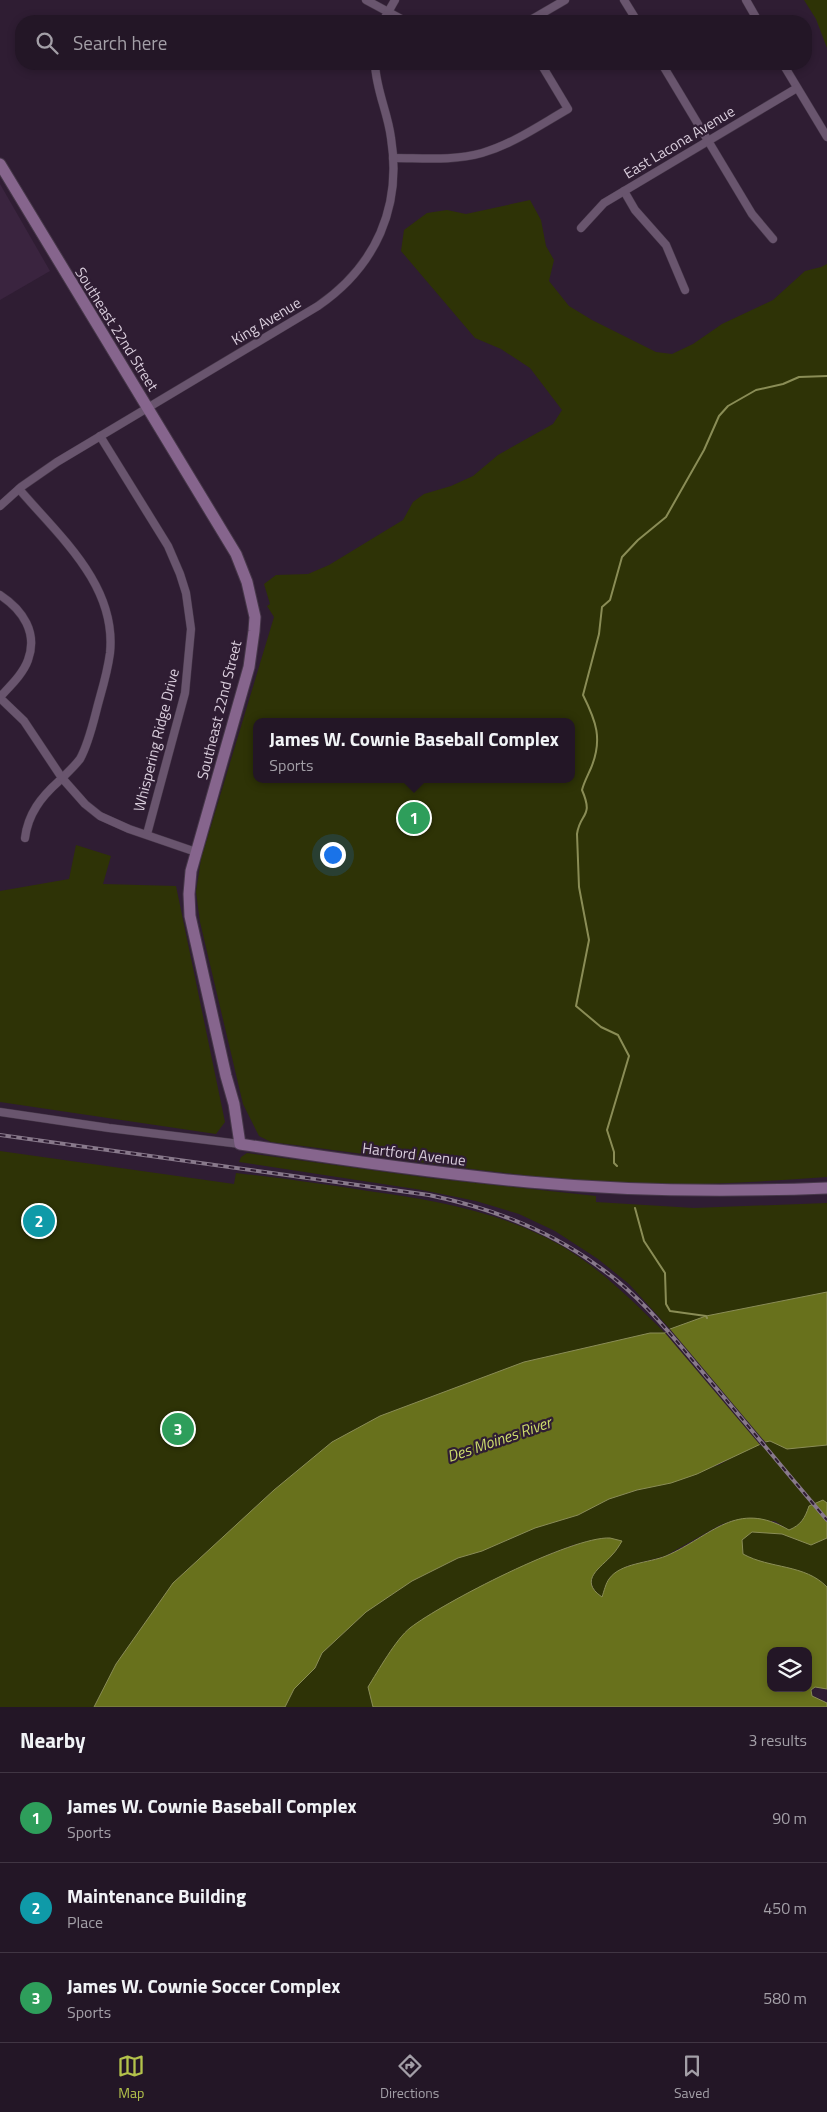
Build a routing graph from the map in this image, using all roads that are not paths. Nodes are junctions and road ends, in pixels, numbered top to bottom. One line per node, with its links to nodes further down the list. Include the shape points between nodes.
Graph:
1 (366, 0): 6 (street)
2 (395, 0): 6 (street)
3 (564, 0): 9 (street)
4 (624, 0): 10 (street)
5 (746, 0): 11 (street)
6 (387, 12): 7 (street); 8 (street)
7 (386, 15)
8 (393, 15)
9 (539, 15)
10 (633, 15)
11 (755, 15)
12 (376, 70): 19 (street, King Avenue)
13 (545, 70): 19 (street, via 568,109 510,142 481,153 449,158)
14 (666, 70): 18 (street)
15 (786, 70): 16 (street)
16 (797, 88): 17 (street); 18 (street, East Lacona Avenue)
17 (827, 137)
18 (708, 141): 21 (street, East Lacona Avenue); 23 (street, via 752,214)
19 (394, 158): 25 (street, King Avenue, via 392,195 381,232 366,261 344,286 318,306)
20 (0, 164): 25 (street, Southeast 22nd Street)
21 (624, 191): 22 (street, East Lacona Avenue, via 604,203); 24 (street, via 635,210 666,245)
22 (581, 228)
23 (773, 239)
24 (685, 290)
25 (148, 407): 26 (street, King Avenue); 34 (street, Southeast 22nd Street, via 236,554 247,582 254,617 249,667)
26 (100, 436): 27 (street, King Avenue); 32 (street, Whispering Ridge Drive, via 168,546 186,593 191,629 185,692)
27 (19, 489): 28 (street, King Avenue); 31 (street, via 86,568 103,601 109,627 110,652 92,725 79,760)
28 (0, 506)
29 (0, 595): 30 (street, via 21,613 29,628 31,644 28,660)
30 (0, 698): 31 (street, via 24,721)
31 (62, 778): 32 (street, via 100,816); 33 (street, via 40,799 27,821)
32 (147, 834): 34 (street)
33 (25, 838)
34 (196, 852): 36 (street, Southeast 22nd Street, via 189,884 190,916 234,1104)
35 (0, 1112): 36 (street, Hartford Avenue)
36 (240, 1144): 37 (street, Hartford Avenue, via 375,1165 530,1182 709,1190)
37 (827, 1188)

